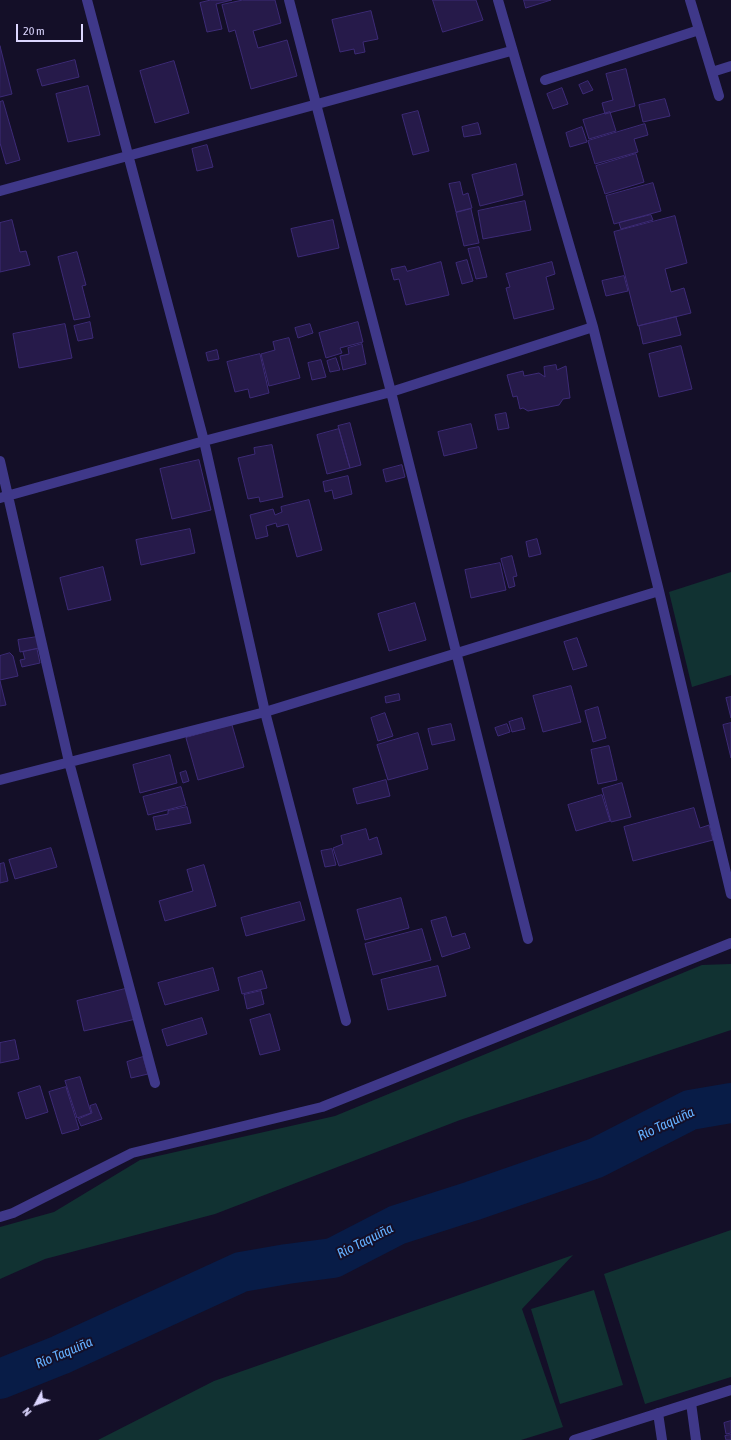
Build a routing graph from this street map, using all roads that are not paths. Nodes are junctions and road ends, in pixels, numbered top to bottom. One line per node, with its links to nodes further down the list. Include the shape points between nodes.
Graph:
1 (86, 0): 12 (street)
2 (289, 0): 11 (street)
3 (498, 0): 6 (street)
4 (690, 0): 5 (street)
5 (699, 30): 8 (street); 9 (street)
6 (511, 51): 11 (street); 14 (street)
7 (731, 66): 8 (street)
8 (712, 72): 10 (street)
9 (546, 80)
10 (719, 96)
11 (316, 104): 12 (street); 15 (street)
12 (128, 156): 13 (street); 16 (street)
13 (0, 192)
14 (593, 326): 15 (street); 19 (street)
15 (391, 392): 16 (street); 20 (street)
16 (204, 441): 18 (street); 21 (street)
17 (0, 461): 18 (street)
18 (4, 497): 22 (street)
19 (659, 591): 20 (street); 24 (street)
20 (456, 655): 21 (street); 25 (street)
21 (265, 712): 22 (street); 27 (street)
22 (69, 762): 23 (street); 28 (street)
23 (0, 780)
24 (731, 894)
25 (528, 939)
26 (731, 943): 29 (street, via 322,1107 132,1153 13,1214)
27 (346, 1021)
28 (155, 1083)
29 (0, 1217)
30 (731, 1390): 31 (street)
31 (691, 1403): 32 (street); 35 (street)
32 (658, 1413): 33 (street); 34 (street)
33 (574, 1440)
34 (662, 1440)
35 (696, 1440)

